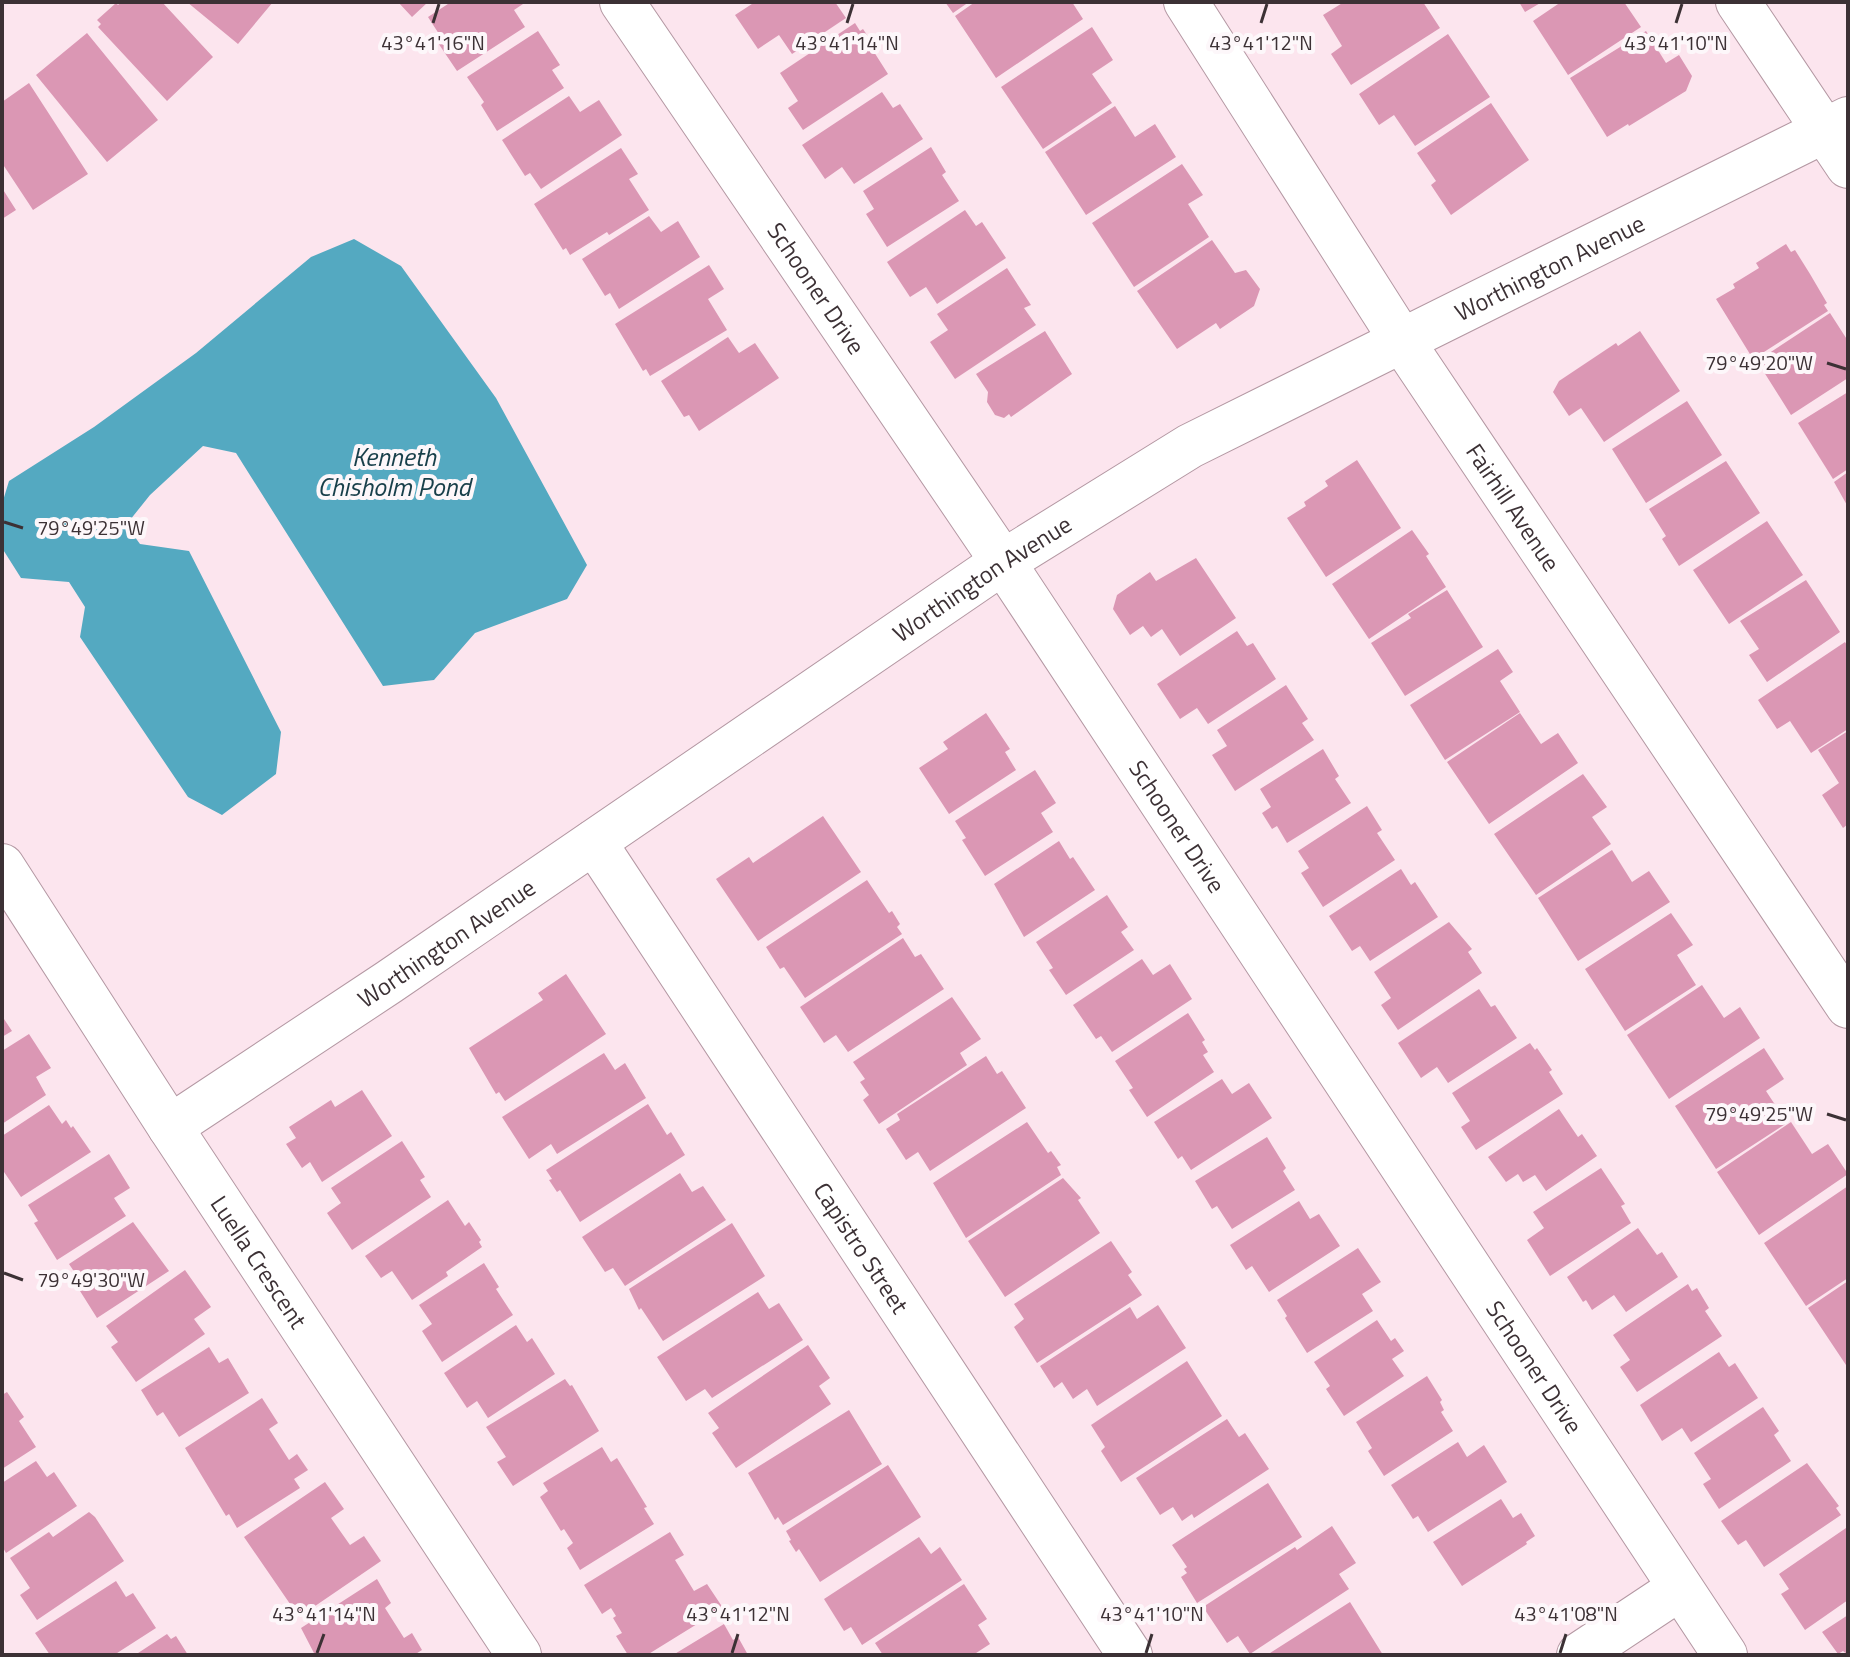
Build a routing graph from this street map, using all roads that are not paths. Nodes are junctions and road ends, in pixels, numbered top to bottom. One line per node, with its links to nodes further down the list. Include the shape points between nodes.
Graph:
1 (622, 2): 6 (street, Schooner Drive)
2 (1186, 2): 5 (street, Fairhill Avenue)
3 (1738, 2): 4 (street)
4 (1840, 138): 5 (street, Worthington Avenue)
5 (1402, 341): 6 (street, Worthington Avenue, via 1190,446); 9 (street, Fairhill Avenue)
6 (1003, 562): 7 (street, Worthington Avenue); 11 (street, Schooner Drive)
7 (594, 842): 10 (street, Worthington Avenue); 13 (street, Capistro Street)
8 (2, 866): 10 (street, Luella Crescent)
9 (1848, 1006)
10 (170, 1127): 12 (street, Luella Crescent)
11 (1680, 1588): 14 (street); 15 (street, Schooner Drive)
12 (519, 1655)
13 (1130, 1655)
14 (1579, 1655)
15 (1725, 1655)

